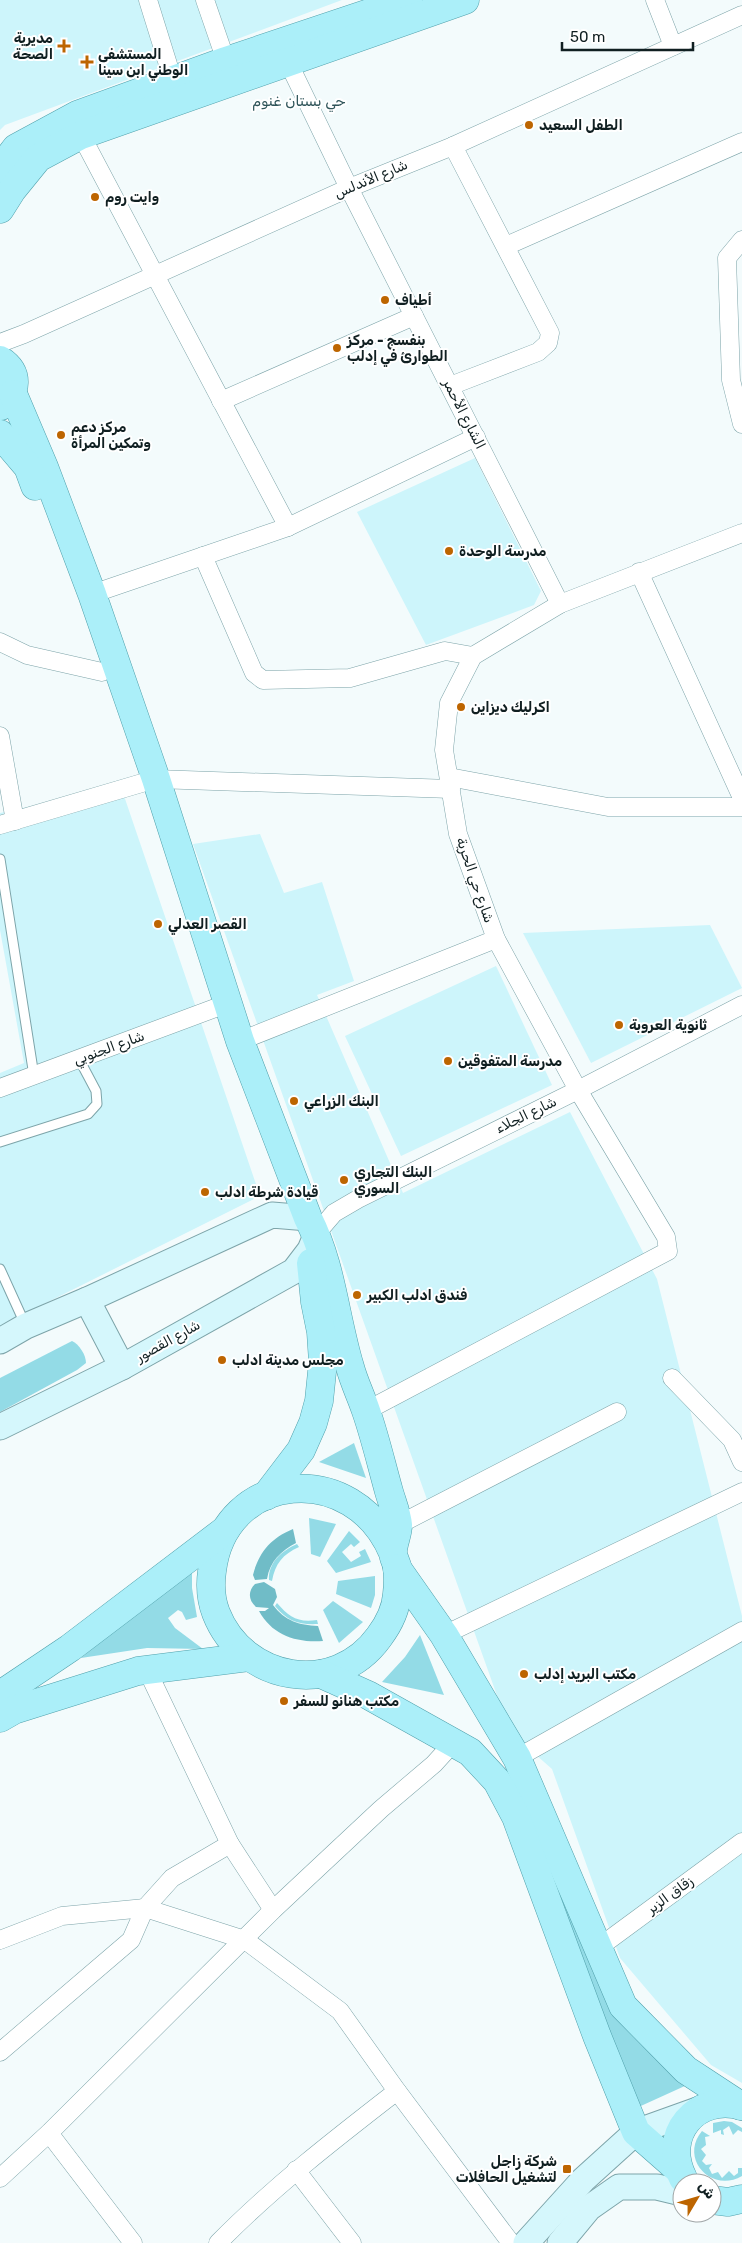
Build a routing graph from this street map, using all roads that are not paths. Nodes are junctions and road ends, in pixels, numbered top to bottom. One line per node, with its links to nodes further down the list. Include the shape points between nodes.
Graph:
1 (148, 0): 10 (street)
2 (205, 0): 8 (street)
3 (408, 0): 8 (main road)
4 (465, 0): 9 (main road)
5 (655, 0): 7 (street)
6 (742, 15): 7 (street, شارع الأندلس)
7 (672, 46): 13 (street, شارع الأندلس)
8 (226, 61): 10 (main road)
9 (288, 62): 10 (main road); 15 (street, الشارع الأحمر)
10 (176, 90): 11 (main road); 14 (main road, via 77,115 16,148)
11 (81, 135): 16 (main road, via 38,158); 19 (street)
12 (742, 142): 18 (street)
13 (453, 146): 15 (street, شارع الأندلس); 18 (street)
14 (0, 169)
15 (349, 188): 19 (street, شارع الأندلس); 20 (street, الشارع الأحمر)
16 (0, 209)
17 (742, 240): 26 (street, via 727,258 731,380)
18 (506, 246): 23 (street, via 550,333 548,342 538,352)
19 (154, 276): 21 (street, شارع الأندلس); 25 (street)
20 (414, 316): 23 (street, الشارع الأحمر); 25 (street)
21 (0, 343)
22 (0, 360): 24 (main road, via 11,371 14,380)
23 (450, 386): 28 (street, الشارع الأحمر)
24 (6, 401): 33 (main road, via 44,467)
25 (221, 401): 29 (street)
26 (742, 424)
27 (2, 437): 37 (main road, via 28,466)
28 (476, 437): 29 (street); 34 (street, الشارع الأحمر)
29 (288, 527): 31 (street)
30 (742, 533): 32 (street)
31 (203, 556): 33 (street); 36 (street, via 254,673 263,680 350,678 446,651)
32 (639, 572): 34 (street); 41 (street)
33 (92, 594): 39 (main road)
34 (560, 604): 36 (street)
35 (0, 642): 37 (street, via 27,655)
36 (473, 656): 40 (street, شارع حي الحرية, via 449,703 444,750)
37 (102, 672): 39 (main road)
38 (0, 736): 43 (street)
39 (149, 781): 40 (street); 43 (street); 47 (main road); 48 (main road)
40 (450, 783): 42 (street, via 608,807); 45 (street, شارع حي الحرية, via 458,834)
41 (742, 798)
42 (742, 807)
43 (8, 823)
44 (0, 859): 50 (lane)
45 (496, 939): 48 (street); 52 (street, شارع حي الحرية)
46 (742, 1005): 52 (street, شارع الجلاء)
47 (218, 1008): 49 (street, شارع الجنوبي); 54 (main road, via 246,1091)
48 (240, 1041): 54 (main road)
49 (79, 1059): 50 (street, شارع الجنوبي); 53 (lane, via 96,1091 97,1104 88,1114)
50 (34, 1076): 51 (street, شارع الجنوبي)
51 (0, 1088)
52 (578, 1090): 54 (street, شارع الجلاء, via 358,1199); 61 (street, شارع حي الحرية, via 666,1237 668,1251)
53 (0, 1142)
54 (308, 1230): 56 (street, via 272,1215); 59 (street, شارع القصور, via 294,1272); 61 (main road, via 334,1300 350,1367); 67 (main road, via 323,1362 319,1401 300,1450)
55 (0, 1270): 57 (lane)
56 (87, 1300): 57 (street); 59 (street)
57 (26, 1326): 58 (street)
58 (0, 1341)
59 (122, 1366): 63 (street, شارع القصور)
60 (672, 1378): 64 (street)
61 (366, 1411): 68 (main road)
62 (617, 1412): 68 (street)
63 (0, 1427)
64 (737, 1437): 65 (street)
65 (742, 1462)
66 (742, 1492): 72 (street)
67 (266, 1496): 69 (main road, via 245,1509); 70 (main road, via 290,1489 319,1489 346,1498 370,1515 387,1538)
68 (398, 1525): 70 (main road)
69 (226, 1530): 73 (main road, via 214,1556 210,1584 216,1612 224,1628); 76 (main road, via 70,1648)
70 (395, 1560): 72 (main road); 75 (main road, via 397,1597 388,1624 371,1648 348,1665)
71 (742, 1631): 79 (street)
72 (444, 1635): 79 (main road)
73 (249, 1657): 74 (main road); 75 (main road, via 279,1671 296,1675)
74 (147, 1670): 77 (main road, via 138,1670 14,1710); 81 (street)
75 (321, 1674): 78 (main road, via 368,1695)
76 (0, 1695)
77 (0, 1718)
78 (454, 1742): 83 (street, via 434,1764); 92 (main road, via 470,1752 497,1781 516,1817)
79 (517, 1758): 86 (main road)
80 (742, 1842): 86 (street, زقاق الزير)
81 (230, 1844): 82 (street, via 172,1878); 83 (street)
82 (145, 1908): 84 (street, via 62,1916); 85 (street); 87 (street, via 131,1940)
83 (273, 1910): 85 (street)
84 (0, 1940)
85 (245, 1940): 88 (street, via 340,2011); 91 (street)
86 (598, 1948): 89 (main road, via 623,2006 686,2070)
87 (0, 2052)
88 (397, 2091): 93 (street); 101 (street)
89 (742, 2106): 90 (main road, via 724,2103)
90 (706, 2107): 92 (street); 95 (main road, via 690,2117 680,2132 676,2151)
91 (49, 2132): 96 (street); 98 (street)
92 (636, 2132): 94 (main road); 102 (street, via 583,2180)
93 (296, 2170): 99 (street); 100 (street)
94 (674, 2173)
95 (680, 2173)
96 (0, 2178)
97 (672, 2184): 103 (street, via 619,2187 589,2208)
98 (133, 2243)
99 (218, 2243)
100 (352, 2243)
101 (511, 2243)
102 (526, 2243)
103 (560, 2243)

